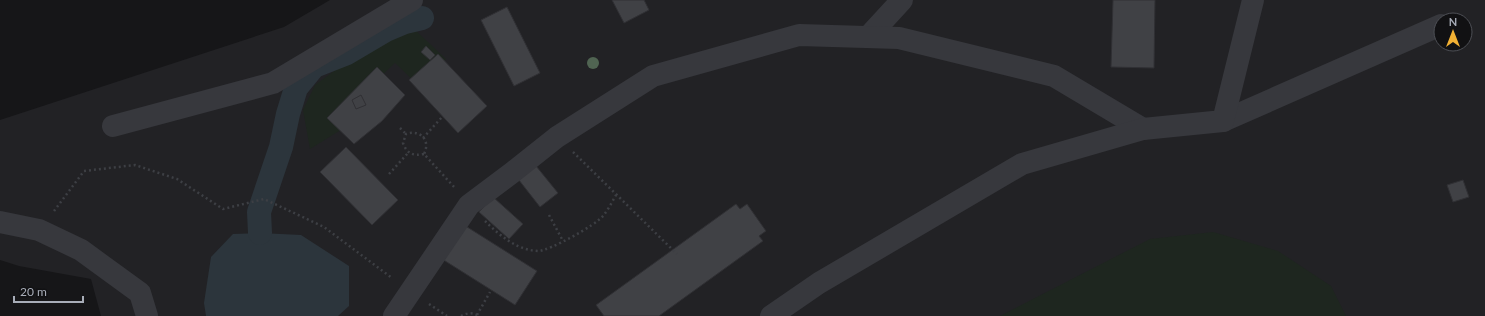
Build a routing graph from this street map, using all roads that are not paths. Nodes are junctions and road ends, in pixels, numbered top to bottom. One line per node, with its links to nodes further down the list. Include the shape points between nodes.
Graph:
1 (412, 0): 7 (street, via 273,83)
2 (902, 0): 5 (street)
3 (1253, 0): 6 (street)
4 (1433, 29): 6 (street)
5 (868, 37): 8 (street, via 899,38 1054,76); 11 (street, via 799,35 653,76 557,137 469,205)
6 (1223, 121): 8 (street)
7 (113, 126)
8 (1144, 129): 12 (street, via 1022,164 819,283)
9 (0, 222): 10 (street, via 39,230 81,250 140,294)
10 (147, 316)
11 (394, 316)
12 (771, 316)

